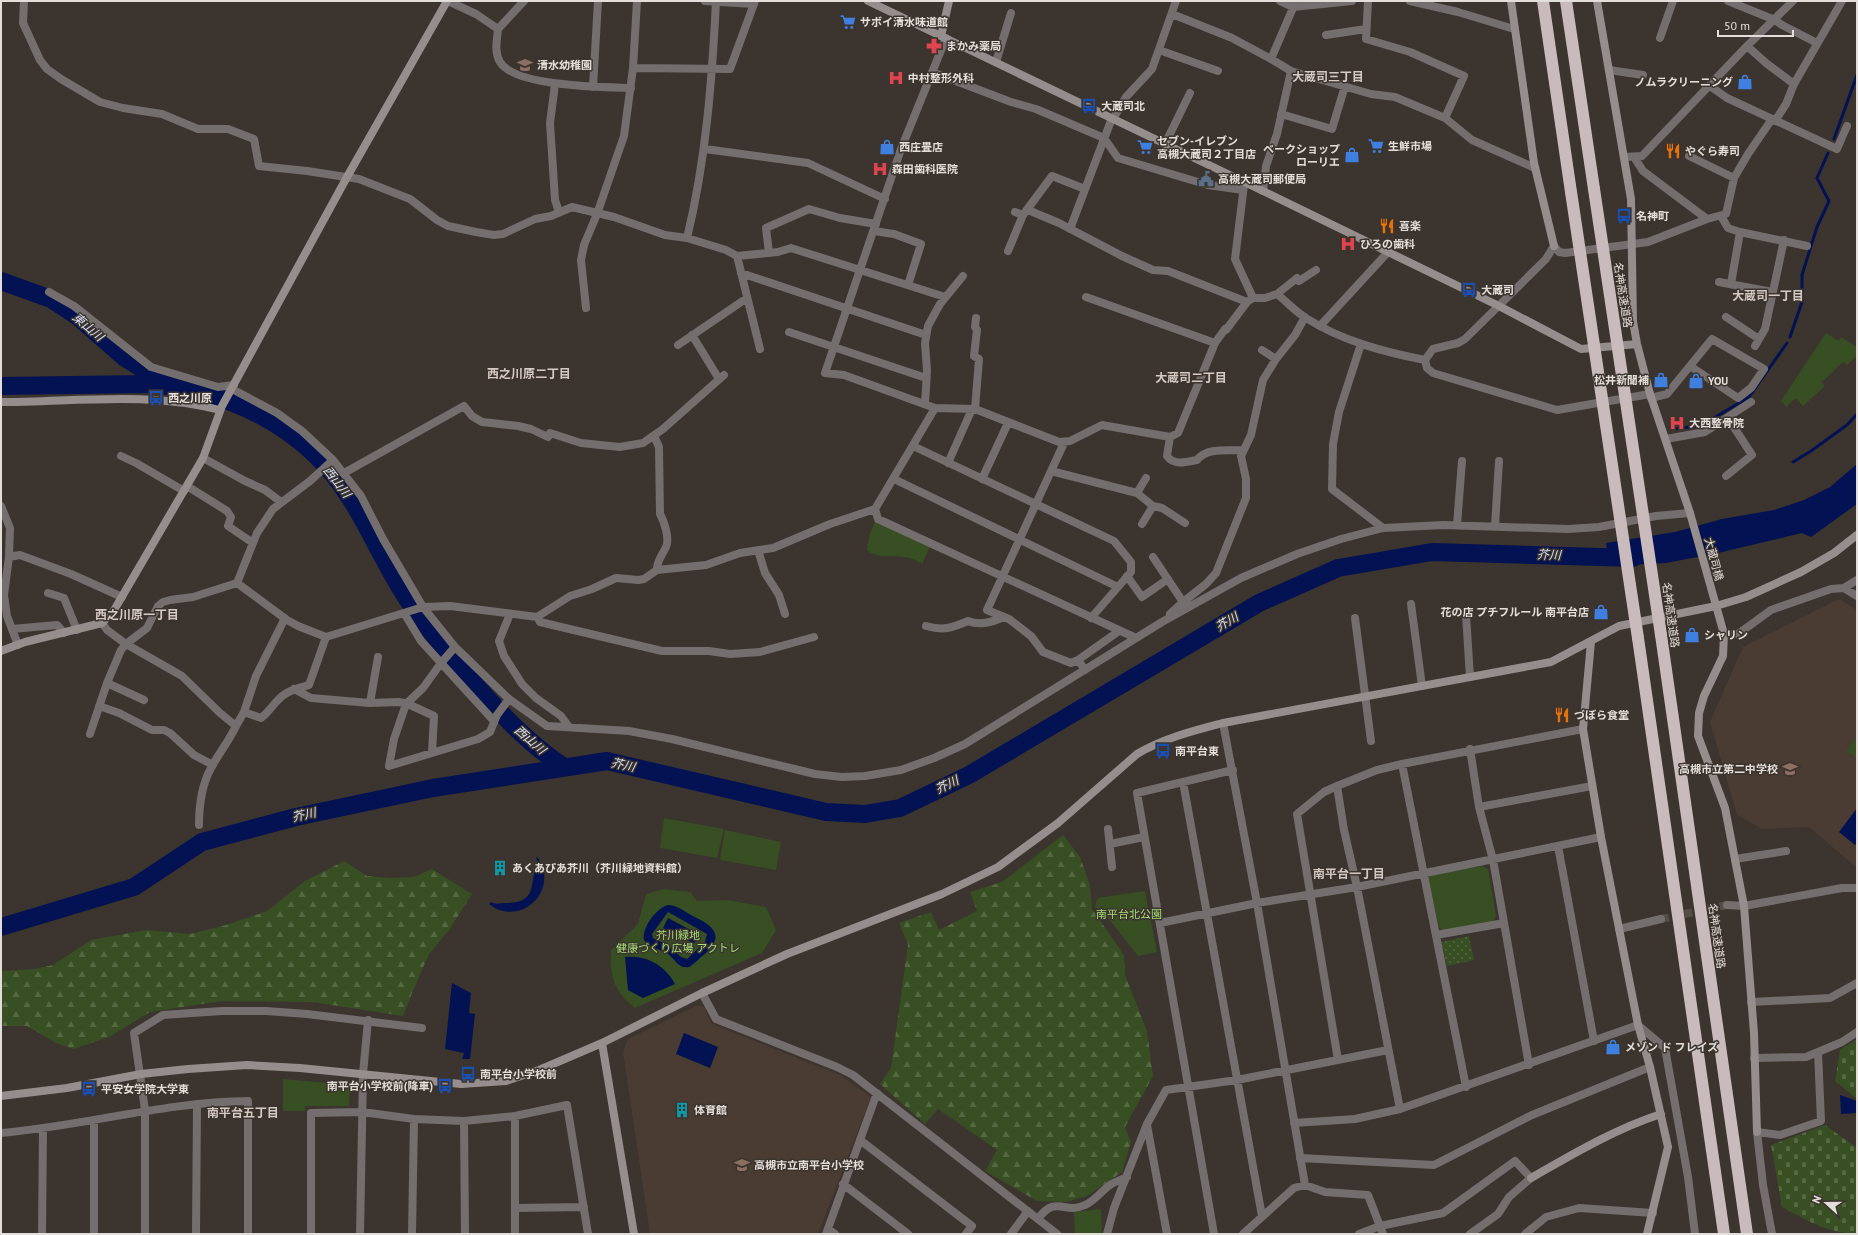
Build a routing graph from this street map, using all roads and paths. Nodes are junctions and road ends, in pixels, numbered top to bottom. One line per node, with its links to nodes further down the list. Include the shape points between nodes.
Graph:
1 (24, 1): 66 (street, via 23,23 40,60 61,79 100,102 162,114 198,129 228,129 254,139 259,166 264,168)
2 (447, 1): 29 (street, via 476,14); 66 (street)
3 (524, 1): 29 (street)
4 (598, 1): 49 (street)
5 (637, 1): 40 (street)
6 (705, 1): 22 (street)
7 (868, 1): 33 (street)
8 (949, 1): 33 (street)
9 (1176, 1): 27 (street)
10 (1280, 1): 25 (street)
11 (1346, 1): 12 (street); 25 (street)
12 (1352, 1)
13 (1368, 1): 30 (street)
14 (1410, 1): 31 (street)
15 (1510, 1): 31 (street)
16 (1543, 1): 344 (highway, bridge)
17 (1566, 1): 345 (highway, 名神高速道路, bridge)
18 (1597, 1): 42 (street, 大蔵司橋)
19 (1673, 1): 34 (street)
20 (1728, 1): 28 (street)
21 (1794, 1): 28 (street)
22 (716, 2): 24 (street); 41 (street)
23 (1837, 2): 35 (street)
24 (754, 3): 41 (street, via 730,69)
25 (1294, 4): 38 (street)
26 (1011, 13): 39 (street)
27 (1172, 14): 37 (street); 38 (street, via 1232,38)
28 (1775, 20): 35 (street); 36 (street)
29 (498, 29): 47 (street, via 496,54 501,64 532,79)
30 (1366, 29): 32 (street); 56 (street, via 1366,39 1410,52 1464,76)
31 (1514, 29): 65 (street)
32 (1326, 35)
33 (944, 37): 39 (street); 45 (street)
34 (1660, 38)
35 (1817, 43): 48 (street)
36 (1747, 46): 48 (street); 51 (street)
37 (1159, 50): 43 (street); 55 (street, via 1152,69 1126,97)
38 (1271, 59): 44 (street)
39 (996, 62): 55 (street)
40 (634, 68): 41 (street); 52 (street)
41 (713, 68): 61 (street)
42 (1609, 70): 46 (street); 63 (street, 大蔵司橋)
43 (1218, 71)
44 (1291, 71): 50 (street); 54 (street)
45 (932, 72): 59 (street, via 1036,109); 71 (street, via 901,149)
46 (1643, 75)
47 (555, 84): 49 (street); 72 (street, via 550,123 555,200)
48 (1794, 84): 57 (street, via 1786,104)
49 (593, 86): 52 (street)
50 (1345, 86): 54 (street, via 1332,129); 56 (street, via 1371,94 1395,97)
51 (1710, 86): 57 (street, via 1727,98); 64 (street, via 1642,156)
52 (631, 88): 75 (street, via 624,136)
53 (1190, 93): 60 (street)
54 (1281, 114): 70 (street, via 1266,166)
55 (1112, 118): 59 (street); 60 (street)
56 (1445, 118): 65 (street, via 1472,140)
57 (1773, 120): 58 (street, via 1837,149); 67 (street)
58 (1847, 126)
59 (1104, 138): 68 (street, via 1118,158 1208,185); 69 (street)
60 (1165, 144): 68 (street)
61 (704, 149): 71 (street, via 808,163); 81 (street, via 698,197)
62 (1689, 156): 67 (street)
63 (1624, 157): 64 (street); 83 (street, 大蔵司橋, via 1631,199)
64 (1634, 157): 77 (street, via 1644,171)
65 (1535, 168): 84 (street)
66 (347, 177): 72 (street, via 359,179 410,199 448,226 494,235 503,234 535,219); 125 (street)
67 (1734, 178): 76 (street, via 1726,214)
68 (1244, 186): 70 (street); 103 (street, via 1235,259)
69 (1085, 189): 74 (street, via 1052,176); 79 (street)
70 (1263, 191): 87 (street)
71 (885, 199): 78 (street)
72 (559, 212): 75 (street, via 580,207)
73 (1015, 212): 74 (street)
74 (1026, 212): 79 (street); 86 (street)
75 (597, 214): 81 (street, via 665,235); 105 (street, via 584,245 581,260)
76 (1721, 216): 77 (street); 80 (street, via 1728,228)
77 (1707, 220): 83 (street, via 1648,242)
78 (875, 227): 88 (street, via 809,209 766,228); 90 (street); 96 (street, via 921,244)
79 (1070, 229): 103 (street, via 1153,270 1168,271)
80 (1740, 232): 82 (street); 95 (street)
81 (687, 238): 89 (street)
82 (1784, 240): 85 (street); 98 (street)
83 (1632, 244): 84 (street, via 1565,254); 116 (street, 大蔵司橋, via 1633,321)
84 (1554, 246): 104 (street, via 1546,259)
85 (1807, 246)
86 (1008, 251)
87 (1388, 252): 104 (street); 110 (street)
88 (769, 253): 89 (street); 90 (street, via 790,248)
89 (737, 256): 92 (street)
90 (860, 270): 96 (street); 106 (street)
91 (1316, 270): 99 (street, via 1299,282 1297,278)
92 (741, 273): 102 (street); 106 (street)
93 (963, 276): 100 (street)
94 (1719, 282): 95 (street)
95 (1730, 284): 98 (street)
96 (908, 285): 100 (street)
97 (49, 292): 125 (street, via 74,306 151,367 218,387)
98 (1772, 292): 108 (street, via 1765,329 1757,343)
99 (1277, 294): 103 (street); 107 (street)
100 (945, 297): 112 (street, via 932,317)
101 (1086, 297): 114 (street)
102 (747, 298): 113 (street); 119 (street)
103 (1250, 300): 114 (street)
104 (1499, 306): 116 (street, via 1581,349); 122 (street, via 1463,341 1433,349)
105 (586, 308)
106 (846, 309): 112 (street); 118 (street)
107 (1305, 317): 110 (street); 121 (street)
108 (1726, 317)
109 (976, 318): 132 (street, via 974,356 979,360)
110 (1320, 326): 115 (street)
111 (789, 332): 118 (street)
112 (926, 335): 124 (street)
113 (692, 336): 117 (street); 135 (street, via 721,377)
114 (1215, 343): 136 (street, via 1178,433)
115 (1360, 344): 122 (street); 165 (street, via 1339,412 1333,444 1332,489)
116 (1637, 344): 126 (street, 大蔵司橋)
117 (678, 345)
118 (833, 347): 124 (street); 129 (street, via 825,373 844,375)
119 (760, 349)
120 (1262, 350): 121 (street)
121 (1276, 359): 140 (street, via 1263,380 1251,435)
122 (1425, 360): 126 (street, via 1427,368 1433,372 1557,410)
123 (1690, 366): 123 (street, via 1738,398 1751,388 1764,369 1712,339); 126 (street, via 1667,394)
124 (926, 378): 129 (street)
125 (233, 387): 130 (street); 143 (street, via 302,431)
126 (1650, 396): 137 (street, 大蔵司橋)
127 (1, 402): 130 (street, via 126,398 175,401)
128 (1751, 402): 133 (street)
129 (925, 404): 131 (street)
130 (221, 408): 142 (street)
131 (935, 408): 132 (street); 139 (street)
132 (974, 409): 134 (street); 146 (street)
133 (1728, 418): 137 (street, via 1705,432); 149 (street, via 1752,455)
134 (1008, 423): 138 (street); 152 (street)
135 (654, 436): 148 (street, via 643,443 620,447 581,443 550,433 548,437 518,426 482,422 472,416 464,406); 172 (street, via 659,447 660,514 667,542 657,564)
136 (1170, 437): 138 (street, via 1102,425); 140 (street, via 1167,456 1170,461 1177,463 1196,460 1201,454 1209,452)
137 (1666, 439): 160 (street, 大蔵司橋)
138 (1064, 443): 147 (street)
139 (913, 446): 146 (street); 151 (street)
140 (1243, 450): 183 (street, via 1241,456 1246,479 1246,498 1216,573)
141 (121, 456): 153 (street)
142 (203, 458): 153 (street); 155 (street, via 265,490)
143 (332, 461): 148 (street); 155 (street)
144 (1462, 461): 163 (street)
145 (1499, 461): 164 (street)
146 (948, 463): 152 (street)
147 (1051, 471): 154 (street); 156 (street)
148 (344, 473): 186 (street, via 361,496)
149 (1726, 476)
150 (1146, 478): 154 (street)
151 (894, 479): 159 (street); 167 (street)
152 (982, 479): 156 (street)
153 (186, 488): 168 (street, via 227,511 231,517 228,526); 182 (street)
154 (1137, 493): 158 (street)
155 (281, 502): 168 (street, via 263,522)
156 (1036, 504): 167 (street); 173 (street, via 1114,541 1131,562 1131,572)
157 (1, 506): 170 (street, via 10,528)
158 (1153, 506): 161 (street, via 1162,508); 162 (street)
159 (875, 509): 169 (street, via 830,524 773,548); 174 (street, via 878,519)
160 (1691, 515): 164 (street, via 1656,516 1599,527 1568,529); 185 (street, 大蔵司橋)
161 (1185, 523)
162 (1142, 524)
163 (1457, 526): 164 (street); 165 (street)
164 (1495, 526)
165 (1383, 528): 196 (street, via 1297,554 1241,578)
166 (1857, 534): 185 (street, via 1834,553 1801,572 1746,597)
167 (1020, 539): 174 (street); 178 (street)
168 (253, 543): 177 (street)
169 (758, 550): 172 (street, via 740,553 706,565); 189 (street, via 765,573 779,595)
170 (9, 557): 182 (street, via 20,555); 200 (street, via 4,595)
171 (1153, 557): 175 (street)
172 (657, 570): 191 (street, via 644,579 616,578 592,590 570,596)
173 (1128, 576): 175 (street, via 1142,597); 178 (street)
174 (1002, 577): 192 (street, via 987,610); 194 (street)
175 (1168, 579): 183 (street)
176 (1857, 580): 179 (street)
177 (237, 583): 193 (street); 209 (street, via 194,597 163,602 158,606 147,628)
178 (1118, 587): 194 (street)
179 (1844, 588): 181 (street); 204 (street, via 1831,589 1771,610 1738,634)
180 (48, 593): 201 (street, via 64,598)
181 (1857, 596)
182 (122, 597): 198 (street, via 113,612)
183 (1183, 602): 196 (street)
184 (1411, 604): 219 (street)
185 (1716, 606): 204 (street, 大蔵司橋); 208 (street, via 1619,626)
186 (421, 608): 187 (street); 188 (street, via 450,606); 211 (street)
187 (404, 613): 205 (street); 215 (street, via 421,641)
188 (510, 614): 191 (street); 231 (street, via 499,641 504,656 522,684 561,716)
189 (785, 614)
190 (1466, 615): 217 (street)
191 (537, 616): 206 (street, via 540,622 662,650 730,654 760,652)
192 (1004, 617): 199 (street, via 984,623 968,621 948,629 939,630); 214 (street, via 1031,636 1043,652 1071,664)
193 (285, 618): 205 (street); 227 (street, via 256,676)
194 (1091, 618): 202 (street)
195 (1355, 618): 221 (street)
196 (1162, 622): 207 (street)
197 (1, 623): 200 (street)
198 (102, 623): 201 (street); 209 (street)
199 (926, 626)
200 (12, 628): 203 (street, via 57,625); 210 (street)
201 (77, 630): 203 (street)
202 (1119, 631): 207 (street); 214 (street)
203 (64, 633): 210 (street)
204 (1724, 634): 251 (street, 大蔵司橋, via 1723,656 1698,713 1698,736 1725,808)
205 (326, 637): 220 (street, via 309,684)
206 (814, 637)
207 (1136, 638): 216 (street)
208 (1590, 642): 217 (street, via 1551,662); 232 (street)
209 (126, 644): 218 (street); 230 (street, via 182,676)
210 (18, 645): 212 (street)
211 (455, 647): 215 (street); 223 (street)
212 (1, 651)
213 (378, 657): 224 (street)
214 (1078, 660): 216 (street)
215 (441, 663): 225 (street, via 423,688); 228 (street)
216 (1085, 670): 231 (street, via 965,744 900,770 865,776 815,774 672,739 629,731)
217 (1470, 677): 219 (street)
218 (106, 683): 222 (street); 226 (street)
219 (1422, 686): 221 (street)
220 (294, 689): 224 (street, via 311,698); 227 (street, via 279,698 261,718)
221 (1366, 697): 229 (street); 234 (street)
222 (144, 700)
223 (508, 701): 228 (street); 231 (street, via 547,726)
224 (370, 703): 225 (street)
225 (406, 704): 236 (street, via 434,716); 236 (street, via 394,739 389,766)
226 (99, 706): 233 (street); 238 (street, via 152,730 170,733 194,755)
227 (244, 712): 230 (street)
228 (495, 718): 236 (street, via 490,732)
229 (1223, 723): 239 (street); 268 (street, via 1180,734 1137,754 1058,823 998,867 942,894 787,954)
230 (236, 726): 238 (street)
231 (569, 727)
232 (1583, 729): 235 (street); 242 (street)
233 (90, 734)
234 (1371, 740)
235 (1470, 749): 237 (street); 243 (street)
236 (432, 752)
237 (1402, 764): 241 (street, via 1377,770); 254 (street)
238 (213, 765): 244 (street, via 201,797)
239 (1233, 770): 240 (street); 258 (street)
240 (1183, 782): 247 (street, via 1137,793); 261 (street)
241 (1337, 786): 255 (street); 257 (street, via 1324,792 1297,814)
242 (1592, 786): 243 (street); 246 (street)
243 (1479, 807): 252 (street)
244 (199, 825)
245 (1108, 829): 248 (street)
246 (1601, 837): 249 (street); 265 (street)
247 (1144, 838): 248 (street); 263 (street)
248 (1110, 844): 253 (street)
249 (1558, 846): 252 (street); 274 (street)
250 (1786, 851): 251 (street)
251 (1735, 859): 260 (street, 大蔵司橋)
252 (1493, 860): 254 (street); 264 (street)
253 (1112, 867)
254 (1424, 872): 255 (street); 266 (street)
255 (1357, 887): 257 (street); 276 (street)
256 (1857, 888): 260 (street, via 1842,888)
257 (1311, 895): 258 (street); 279 (street)
258 (1258, 904): 261 (street); 282 (street)
259 (1727, 905): 260 (street)
260 (1744, 906): 269 (street, 大蔵司橋)
261 (1209, 914): 263 (street); 285 (street)
262 (1661, 919): 265 (street)
263 (1160, 923): 287 (street)
264 (1504, 923): 266 (street); 280 (street)
265 (1620, 929): 271 (street)
266 (1436, 935): 286 (street)
267 (1857, 983): 269 (street, via 1830,998)
268 (702, 993): 275 (street); 288 (street, via 716,1019 837,1067 853,1075)
269 (1751, 1002): 278 (street, 大蔵司橋)
270 (368, 1020): 272 (street); 283 (street, via 266,1011 222,1011 164,1016 134,1033); 284 (street)
271 (1638, 1025): 274 (street); 281 (street); 343 (street, via 1665,1048 1688,1177)
272 (422, 1028)
273 (1857, 1032): 277 (street, via 1842,1042)
274 (1594, 1041): 280 (street)
275 (602, 1043): 284 (street, via 506,1081 460,1084); 329 (street)
276 (1388, 1050): 279 (street); 291 (street)
277 (1818, 1052): 278 (street, via 1806,1057); 302 (street, via 1821,1121 1780,1135)
278 (1754, 1058): 302 (street, 大蔵司橋)
279 (1338, 1060): 282 (street)
280 (1529, 1065): 286 (street)
281 (1650, 1067): 294 (street); 305 (street, via 1532,1115 1434,1165)
282 (1286, 1070): 285 (street); 299 (street)
283 (140, 1074): 284 (street, via 246,1065); 289 (street, via 67,1088); 292 (street)
284 (363, 1074): 293 (street)
285 (1237, 1080): 287 (street); 314 (street)
286 (1466, 1087): 291 (street)
287 (1188, 1088): 300 (street, via 1166,1090); 337 (street)
288 (877, 1093): 304 (street); 312 (street)
289 (1, 1096)
290 (197, 1104): 292 (street); 321 (street); 322 (street, via 248,1101)
291 (1400, 1109): 299 (street, via 1355,1119)
292 (145, 1110): 297 (street); 320 (street)
293 (362, 1112): 296 (street); 323 (street, via 311,1113); 324 (street)
294 (1661, 1114): 307 (street, via 1612,1134); 313 (street, via 1668,1147)
295 (515, 1116): 298 (street); 310 (street, via 567,1106); 311 (street)
296 (414, 1119): 298 (street); 325 (street)
297 (94, 1121): 301 (street); 319 (street)
298 (464, 1121): 326 (street)
299 (1294, 1123): 305 (street)
300 (1147, 1124): 306 (street); 336 (street)
301 (43, 1129): 303 (street); 318 (street)
302 (1757, 1132): 346 (street, via 1762,1185)
303 (1, 1133)
304 (860, 1140): 308 (street); 332 (street, via 972,1226)
305 (1300, 1158): 309 (street)
306 (1126, 1177): 315 (street, via 1110,1184 1085,1206 1054,1206 1047,1208); 335 (street)
307 (1531, 1178): 316 (street, via 1515,1161 1443,1213); 340 (street, via 1509,1197 1498,1214)
308 (843, 1184): 317 (street); 331 (street)
309 (1304, 1185): 314 (street, via 1294,1188); 316 (street, via 1325,1192 1368,1195)
310 (584, 1207): 311 (street); 328 (street)
311 (515, 1208): 327 (street)
312 (1028, 1211): 315 (street); 333 (street)
313 (1653, 1213): 341 (street, via 1579,1208 1546,1217); 342 (street)
314 (1262, 1216): 338 (street)
315 (1038, 1219): 334 (street)
316 (1381, 1230): 339 (street)
317 (827, 1231): 330 (street)
318 (42, 1234)
319 (94, 1234)
320 (145, 1234)
321 (196, 1234)
322 (248, 1234)
323 (311, 1234)
324 (360, 1234)
325 (412, 1234)
326 (465, 1234)
327 (515, 1234)
328 (588, 1234)
329 (634, 1234)
330 (835, 1234)
331 (908, 1234)
332 (966, 1234)
333 (1011, 1234)
334 (1057, 1234)
335 (1107, 1234)
336 (1167, 1234)
337 (1214, 1234)
338 (1243, 1234)
339 (1359, 1234)
340 (1470, 1234)
341 (1525, 1234)
342 (1647, 1234)
343 (1694, 1234)
344 (1724, 1234)
345 (1747, 1234)
346 (1772, 1234)

